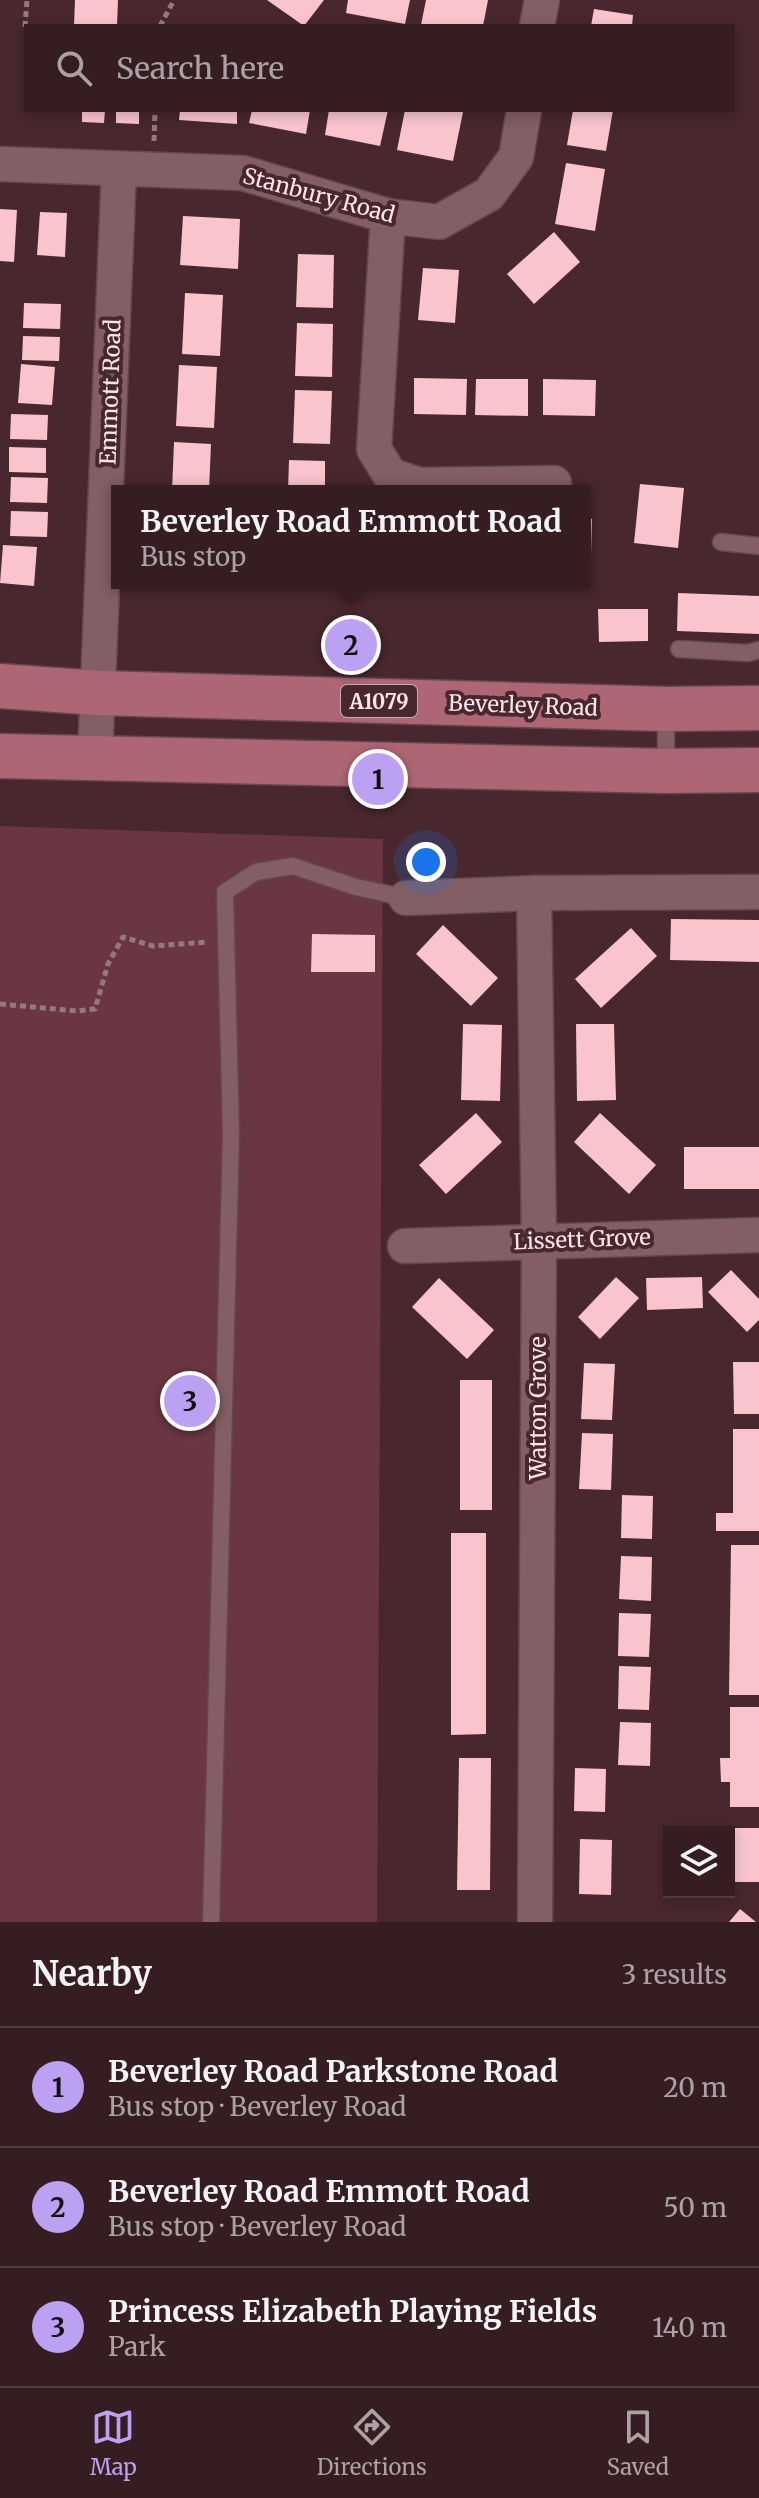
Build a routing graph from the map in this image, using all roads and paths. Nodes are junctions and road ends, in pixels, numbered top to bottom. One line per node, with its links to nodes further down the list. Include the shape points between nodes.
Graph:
1 (27, 0): 4 (path)
2 (174, 0): 5 (path)
3 (542, 0): 6 (street)
4 (25, 24)
5 (161, 24)
6 (537, 24)
7 (524, 112): 10 (street, Stanbury Road, via 516,157 489,194 439,222)
8 (0, 164): 9 (street, Stanbury Road)
9 (119, 169): 10 (street, Stanbury Road, via 243,173); 17 (street, Emmott Road)
10 (388, 216): 11 (street, via 374,449 390,475 419,485)
11 (554, 483)
12 (721, 542): 13 (lane)
13 (759, 546)
14 (679, 649): 15 (lane)
15 (759, 650)
16 (0, 686): 17 (main road, Beverley Road / A1079)
17 (98, 693): 19 (main road, Beverley Road / A1079); 21 (street, Emmott Road)
18 (759, 708): 19 (main road, Beverley Road / A1079)
19 (666, 709): 23 (lane)
20 (0, 756): 21 (main road)
21 (95, 758): 23 (main road)
22 (759, 770): 23 (main road)
23 (666, 771)
24 (759, 892): 25 (street)
25 (534, 893): 26 (street); 30 (street, Watton Grove)
26 (406, 898): 27 (lane, via 293,866 256,872 225,892)
27 (228, 940): 28 (path, via 153,946 123,937 108,964 95,1009); 32 (lane, via 231,1134)
28 (0, 1004)
29 (759, 1235): 30 (street, Lissett Grove)
30 (539, 1240): 31 (street, Lissett Grove); 33 (street, Watton Grove)
31 (405, 1246)
32 (211, 1922)
33 (535, 1922)

